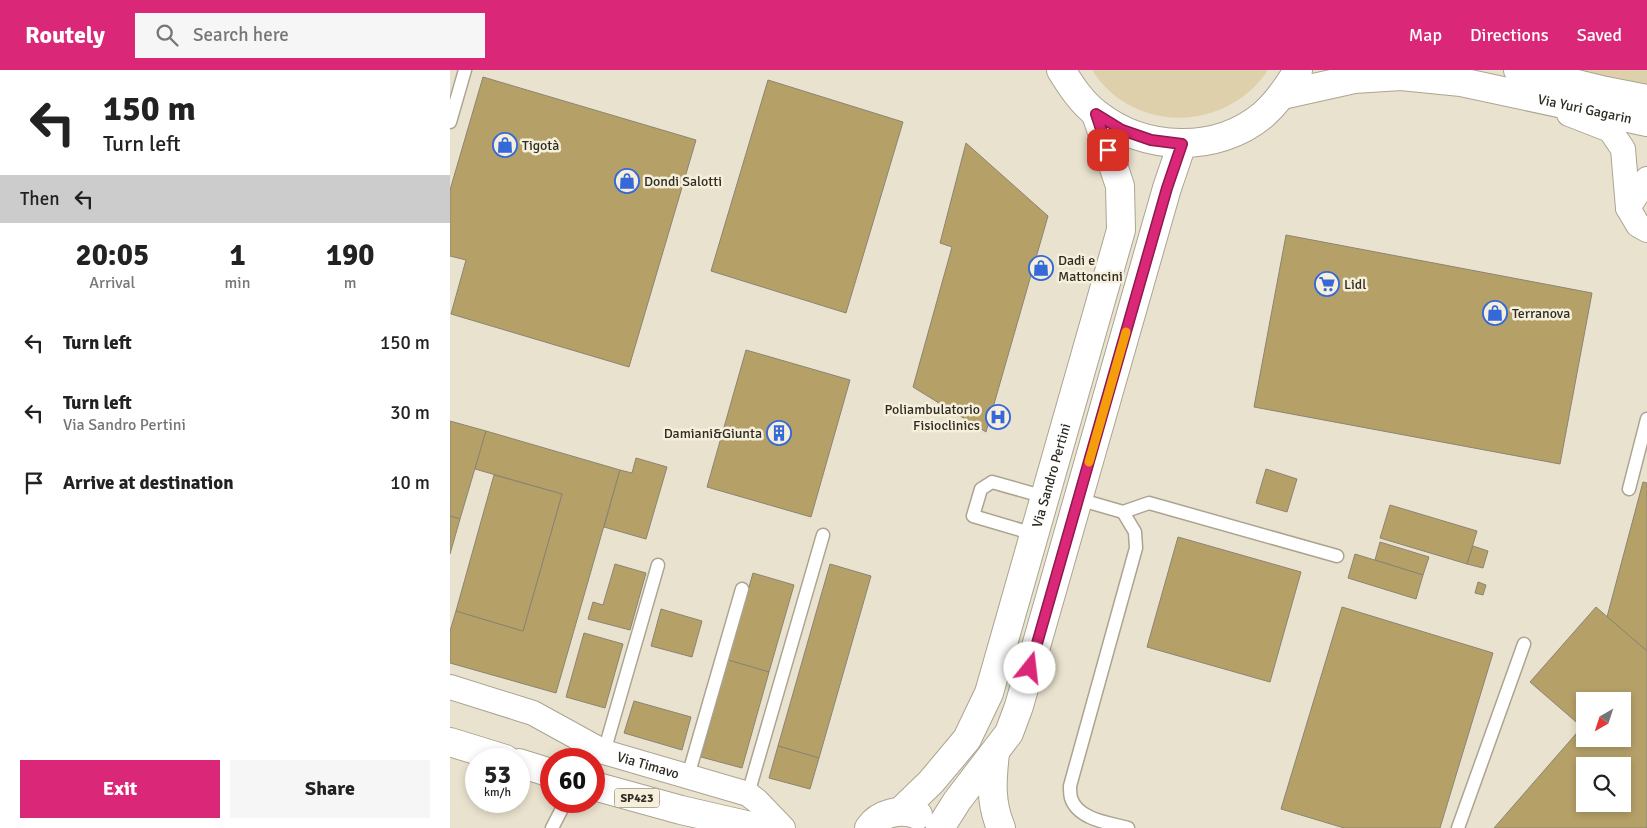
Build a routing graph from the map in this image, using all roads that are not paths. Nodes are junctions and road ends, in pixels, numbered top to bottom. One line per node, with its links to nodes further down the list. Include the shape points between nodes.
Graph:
1 (465, 70): 8 (lane)
2 (1062, 70): 7 (main road, via 1077,94)
3 (1298, 70): 5 (main road)
4 (1520, 82): 5 (main road, Via Yuri Gagarin, via 1461,82 1401,76 1354,78); 6 (main road, Via Yuri Gagarin); 9 (main road, Via Yuri Gagarin); 12 (street, Via Yuri Gagarin, via 1610,130 1623,149)
5 (1282, 95): 10 (main road, via 1262,115 1237,131 1210,140)
6 (1647, 99)
7 (1096, 114): 10 (main road, via 1122,130 1151,140); 17 (main road, Via Sandro Pertini, via 1120,186 1120,230)
8 (450, 122)
9 (1647, 122)
10 (1182, 144): 18 (main road)
11 (1647, 178): 12 (street)
12 (1628, 208): 13 (street, via 1638,225)
13 (1647, 230)
14 (1647, 419): 15 (lane)
15 (1643, 449): 16 (lane)
16 (1628, 489)
17 (1045, 497): 20 (main road, Via Sandro Pertini); 20 (lane, via 992,482 981,489 973,516)
18 (1078, 499): 19 (lane); 32 (main road, via 1019,706 1009,733)
19 (1123, 512): 22 (lane, via 1149,503); 45 (lane, via 1135,532 1136,548 1070,786 1071,799 1078,809 1090,817)
20 (1034, 534): 36 (main road, Via Sandro Pertini, via 989,693 967,739 931,782)
21 (823, 535): 35 (lane)
22 (1337, 556)
23 (658, 565): 30 (lane)
24 (742, 589): 33 (lane)
25 (1524, 644): 46 (lane)
26 (450, 687): 29 (street, Via Timavo, via 533,713)
27 (450, 742): 28 (main road)
28 (469, 748)
29 (597, 748)
30 (605, 749)
31 (605, 752): 33 (street, Via Timavo)
32 (995, 753): 43 (main road); 44 (main road, via 991,786)
33 (688, 776): 35 (street, Via Timavo)
34 (605, 790): 38 (main road, SP423, via 684,816)
35 (748, 794): 41 (street, Via Timavo)
36 (901, 811): 39 (main road); 42 (main road, via 926,819)
37 (560, 813): 40 (lane)
38 (742, 826)
39 (862, 827)
40 (552, 828)
41 (783, 828)
42 (935, 828)
43 (940, 828)
44 (1001, 828)
45 (1128, 828)
46 (1458, 828)

